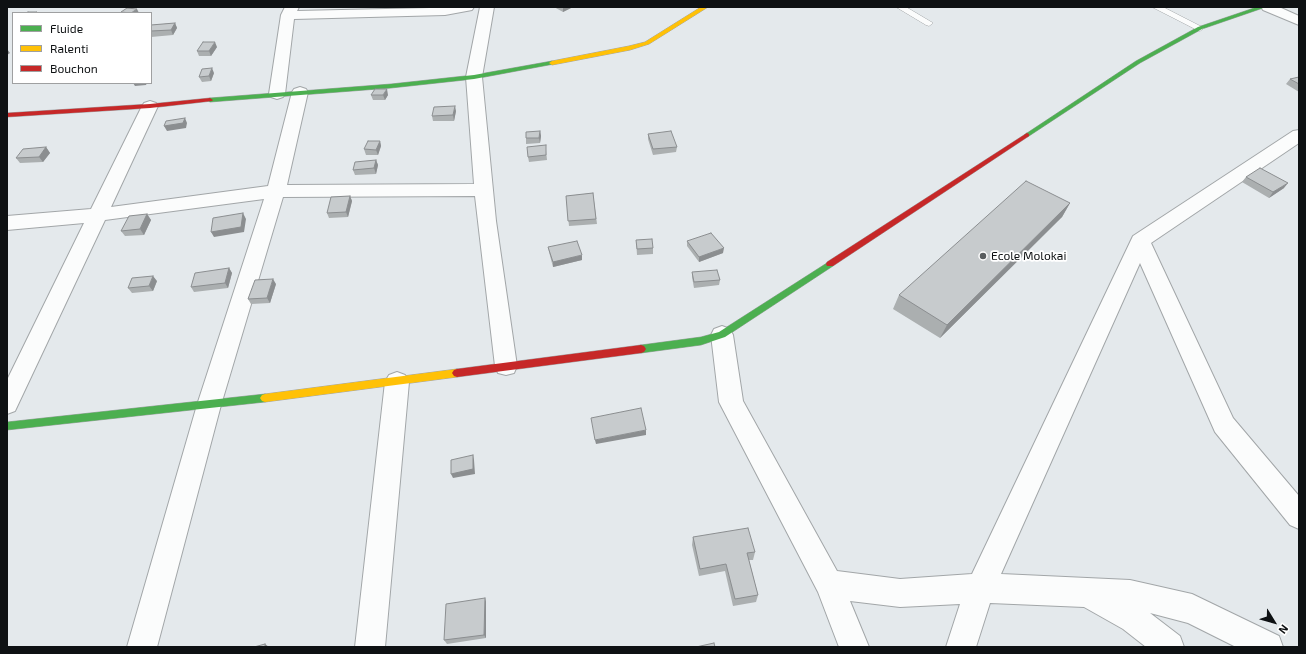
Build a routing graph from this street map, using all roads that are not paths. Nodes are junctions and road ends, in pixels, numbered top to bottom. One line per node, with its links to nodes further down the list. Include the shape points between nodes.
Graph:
1 (468, 7): 8 (street, via 445,11)
2 (487, 7): 12 (street)
3 (704, 7): 12 (street, via 647,43)
4 (900, 7): 10 (lane)
5 (1156, 7): 11 (lane)
6 (1263, 7): 11 (street)
7 (1268, 7): 9 (street)
8 (290, 11): 14 (street)
9 (1299, 21)
10 (929, 23)
11 (1200, 28): 23 (street, via 1138,62)
12 (474, 76): 13 (street, via 391,86); 19 (street)
13 (300, 92): 14 (street); 18 (street)
14 (277, 94): 15 (street)
15 (150, 106): 16 (street); 20 (street)
16 (7, 115)
17 (1299, 135): 22 (street)
18 (276, 190): 19 (street); 20 (street); 27 (street)
19 (484, 190): 24 (street)
20 (98, 215): 21 (street); 26 (street)
21 (7, 223)
22 (1140, 241): 29 (street, via 1224,425); 31 (street)
23 (722, 335): 24 (street, via 701,341); 30 (street, via 731,402)
24 (506, 366): 25 (street)
25 (397, 382): 27 (street); 34 (street)
26 (7, 404)
27 (209, 405): 28 (street); 33 (street)
28 (7, 426)
29 (1299, 516)
30 (829, 584): 31 (street, via 900,593); 35 (street)
31 (980, 588): 32 (street); 36 (street)
32 (1086, 591): 37 (street, via 1133,619); 38 (street, via 1130,594 1192,609)
33 (142, 647)
34 (370, 647)
35 (854, 647)
36 (961, 647)
37 (1169, 647)
38 (1268, 647)

